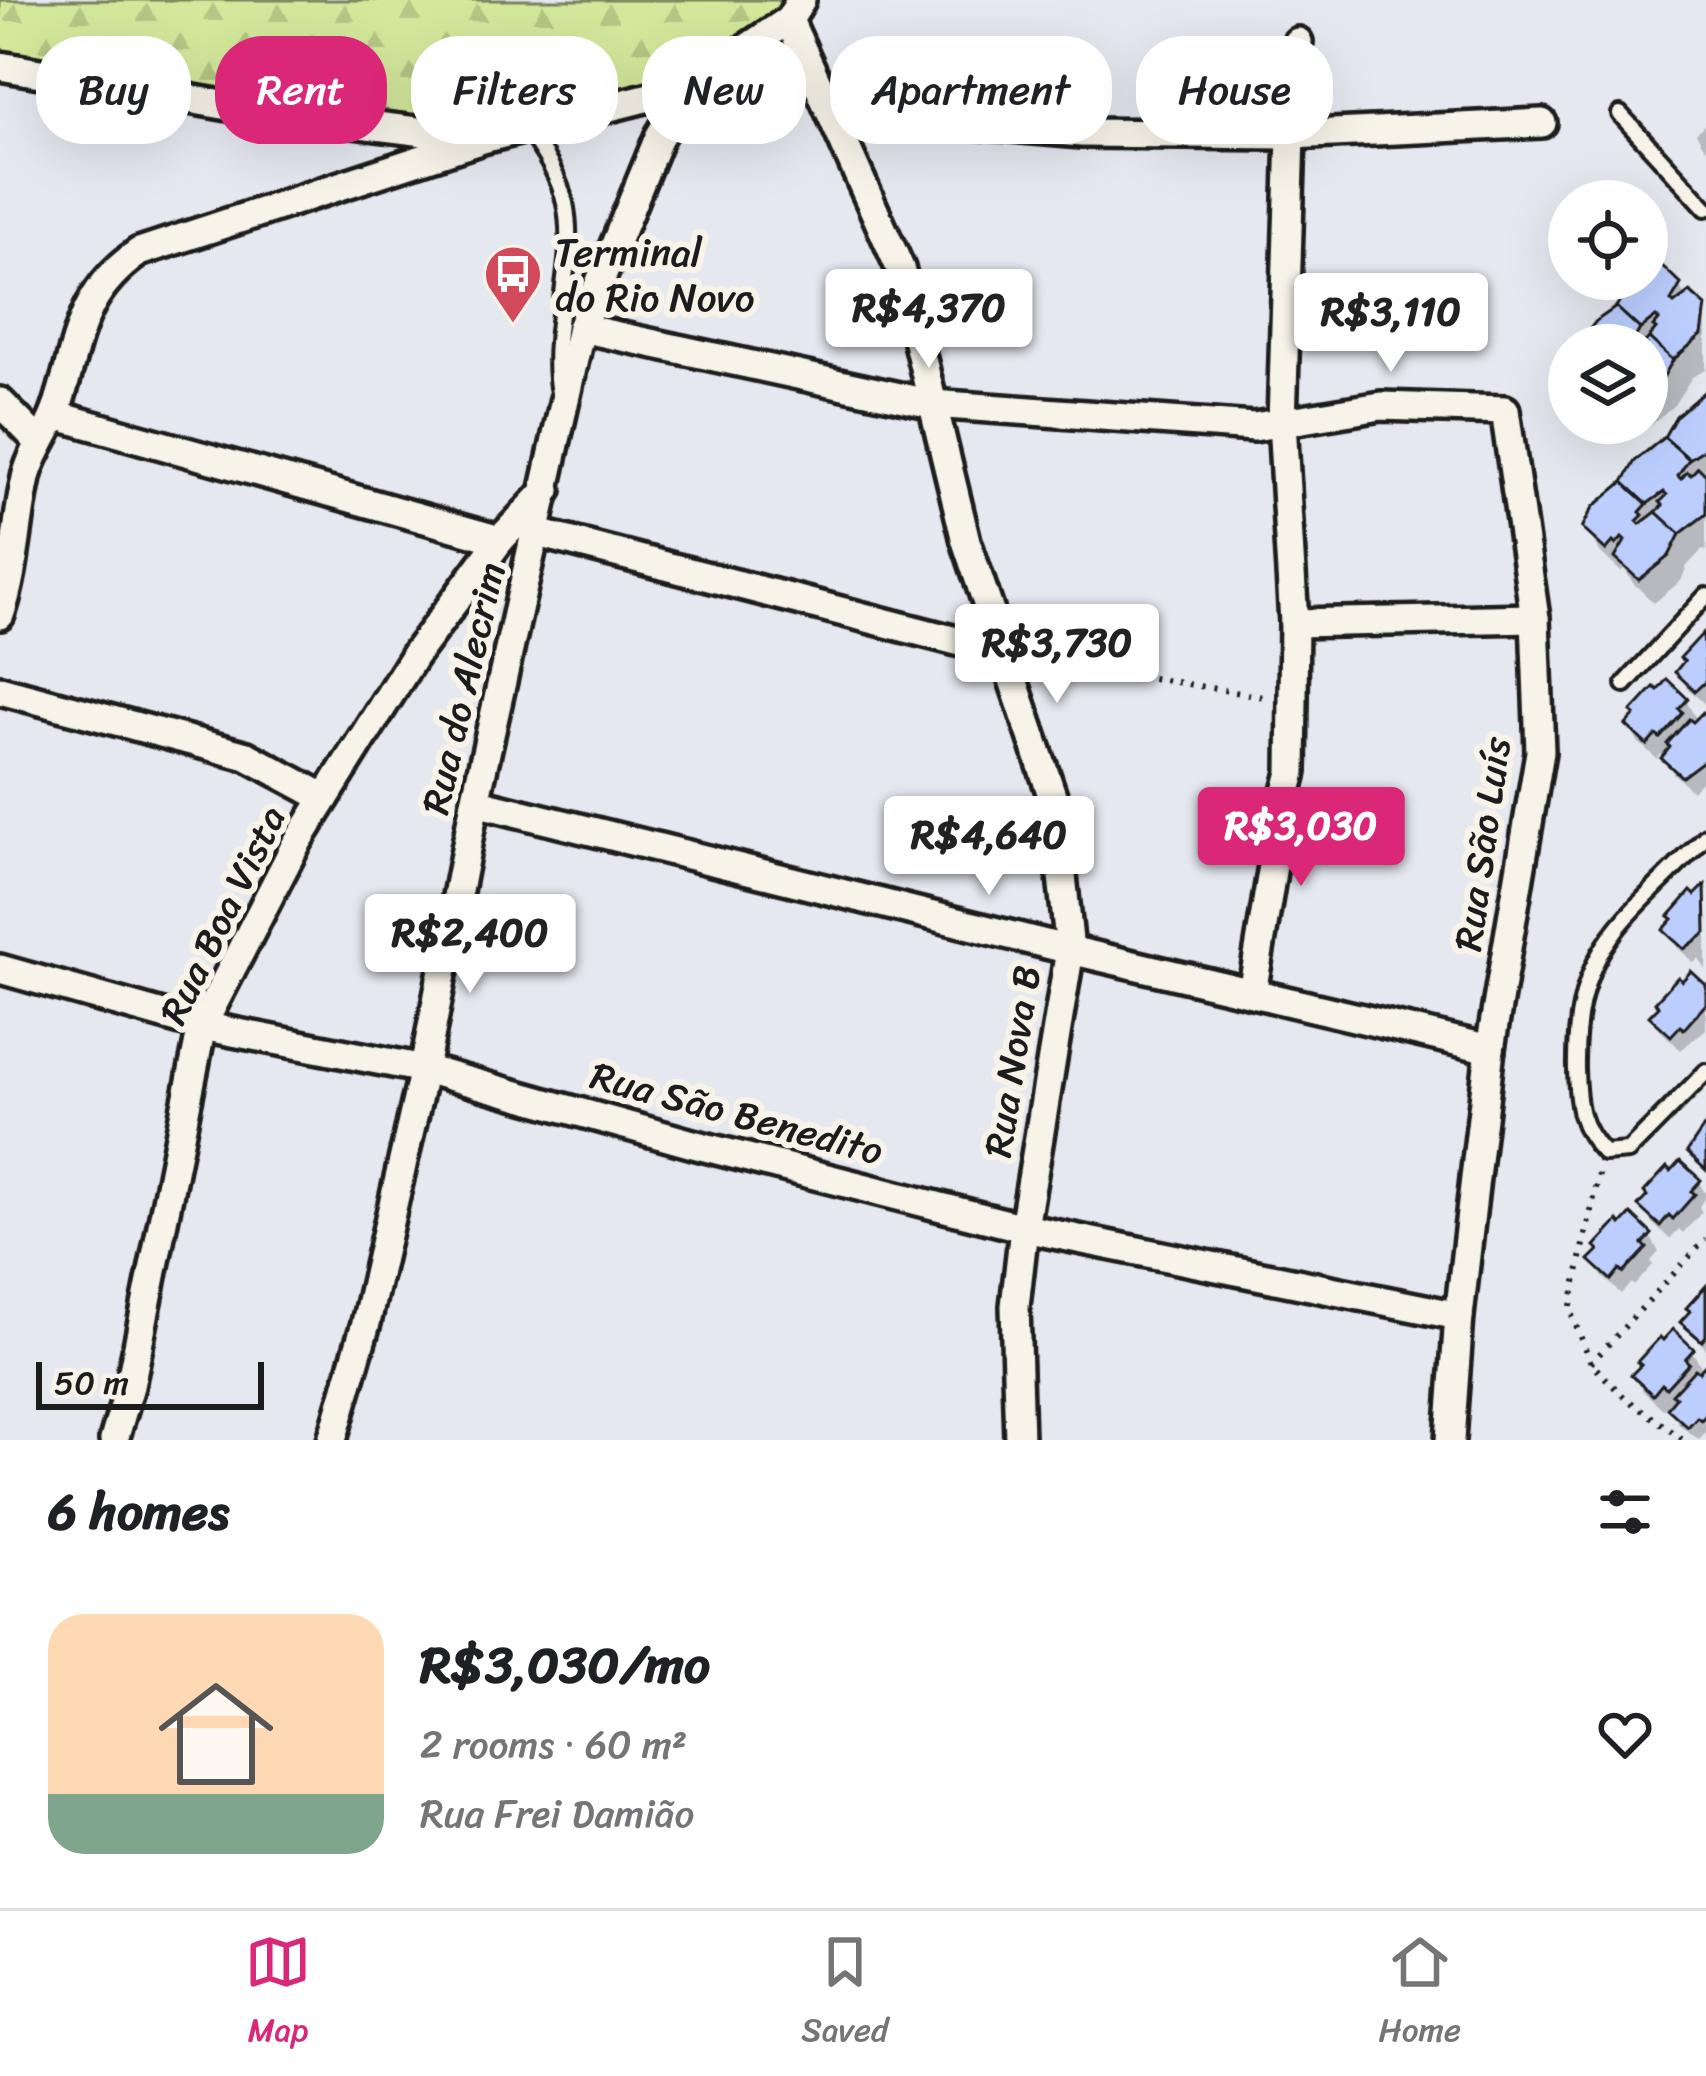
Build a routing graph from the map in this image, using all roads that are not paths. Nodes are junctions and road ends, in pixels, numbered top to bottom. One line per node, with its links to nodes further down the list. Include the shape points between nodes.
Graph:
1 (795, 10): 2 (street, Rua do Alecrim); 4 (street, Rua Nova B)
2 (759, 36)
3 (0, 66): 7 (street)
4 (830, 104)
5 (1620, 114): 14 (lane)
6 (1542, 123): 8 (street)
7 (411, 131)
8 (1333, 133)
9 (471, 144): 19 (street, via 139,252 114,269 84,311)
10 (537, 144): 18 (lane, via 565,202 554,363)
11 (655, 144): 15 (street, Rua do Alecrim)
12 (847, 144): 17 (street, Rua Nova B, via 900,268)
13 (1291, 144): 20 (street)
14 (1706, 208)
15 (581, 328): 17 (street); 18 (street, Rua do Alecrim)
16 (0, 402): 21 (street)
17 (932, 404): 20 (street, via 1254,427); 31 (street, Rua Nova B, via 966,541)
18 (561, 406): 23 (street, Rua do Alecrim)
19 (55, 415): 21 (street); 26 (street)
20 (1282, 422): 29 (street, Rua São Luís, via 1381,406 1505,410); 30 (street)
21 (40, 443): 22 (street)
22 (27, 472): 24 (street); 28 (street)
23 (547, 490): 25 (street, Rua do Alecrim); 26 (street, Rua Boa Vista)
24 (0, 494)
25 (538, 533): 31 (street); 35 (street, Rua do Alecrim)
26 (500, 540): 34 (street, Rua Boa Vista, via 414,656)
27 (1706, 596): 32 (lane)
28 (0, 615)
29 (1534, 618): 30 (street); 41 (street, Rua São Luís, via 1540,752)
30 (1294, 623): 39 (street, via 1292,772)
31 (1007, 653): 37 (street, Rua Nova B, via 1054,801)
32 (1625, 684)
33 (0, 690): 34 (street, via 248,756)
34 (325, 798): 40 (street, Rua Boa Vista)
35 (475, 802): 37 (street); 42 (street, Rua do Alecrim)
36 (1706, 836): 43 (lane, via 1617,924 1586,982 1576,1031 1577,1111 1604,1153 1628,1151)
37 (1070, 950): 39 (street); 44 (street, Rua Nova B)
38 (0, 969): 40 (street, Rua São Benedito)
39 (1252, 993): 41 (street)
40 (202, 1026): 42 (street, Rua São Benedito); 46 (street, Rua Boa Vista)
41 (1490, 1049): 45 (street, Rua São Luís)
42 (424, 1069): 44 (street, Rua São Benedito); 47 (street, Rua do Alecrim)
43 (1706, 1072)
44 (1024, 1228): 45 (street, Rua São Benedito); 48 (street, Rua Nova B, via 1015,1306)
45 (1459, 1316): 49 (street, Rua São Luís)
46 (114, 1440)
47 (332, 1440)
48 (1019, 1440)
49 (1450, 1440)

